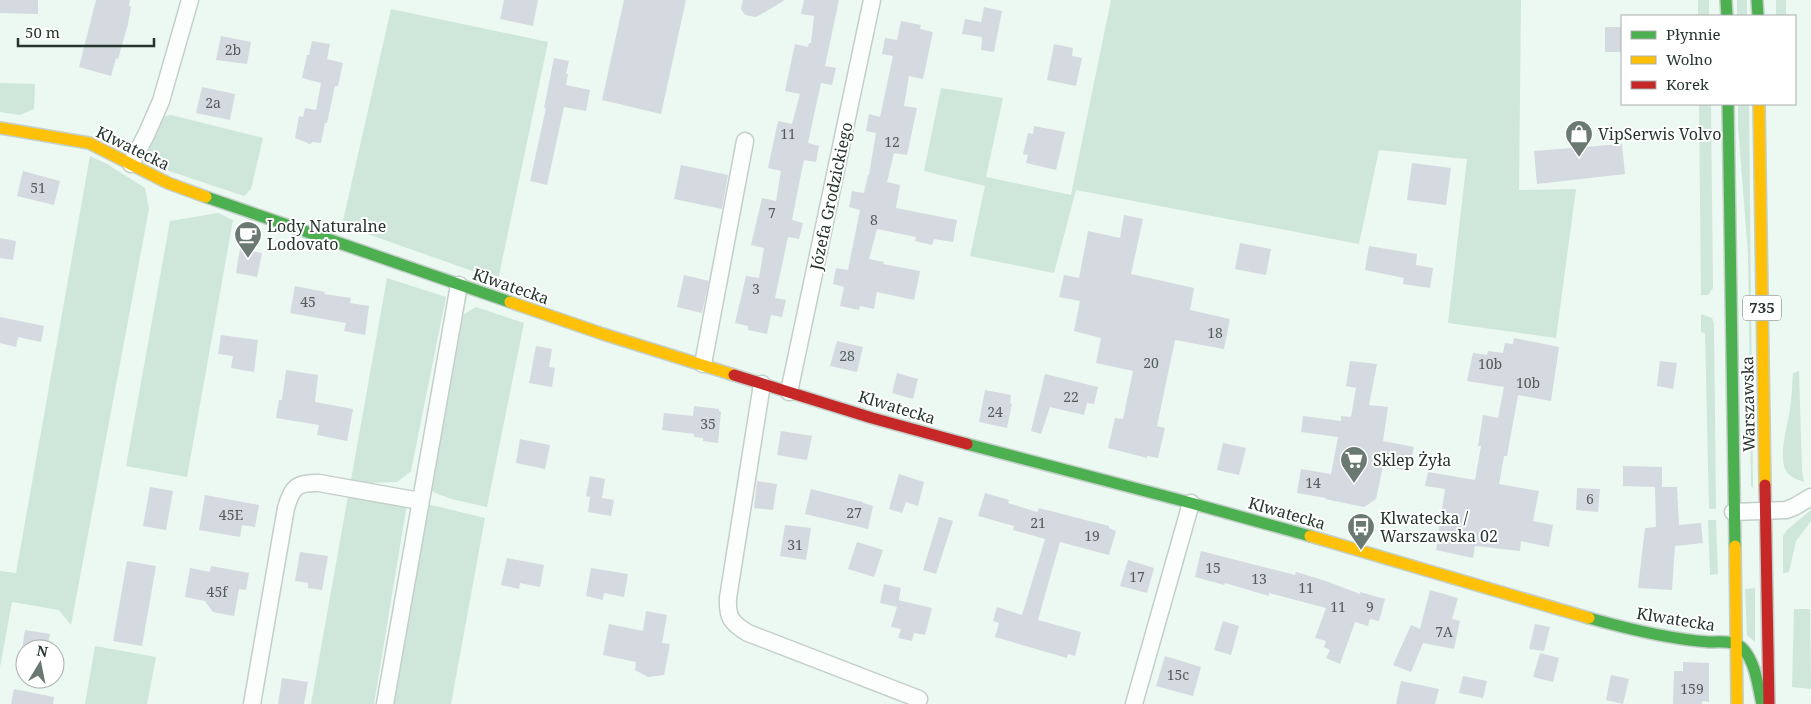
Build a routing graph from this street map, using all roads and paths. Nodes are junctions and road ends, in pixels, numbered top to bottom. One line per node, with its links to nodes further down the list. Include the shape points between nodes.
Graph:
1 (190, 0): 11 (street, via 161,101)
2 (872, 0): 15 (street, Józefa Grodzickiego)
3 (1726, 0): 5 (street)
4 (1757, 0): 6 (street)
5 (1726, 15)
6 (1758, 15)
7 (1728, 105): 19 (street, Warszawska / 735)
8 (1759, 105): 20 (street, Warszawska / 735)
9 (0, 128): 11 (street, Klwatecka, via 89,143)
10 (744, 141): 13 (street)
11 (131, 164): 12 (street, Klwatecka, via 168,183)
12 (459, 285): 13 (street, Klwatecka); 17 (street)
13 (703, 364): 14 (street, Klwatecka)
14 (762, 384): 15 (street, Klwatecka); 22 (street, via 727,610 737,627 748,633)
15 (789, 392): 18 (street, Klwatecka, via 939,437)
16 (1811, 497): 20 (street, via 1794,507)
17 (420, 501): 23 (street, via 319,483 295,487 286,508); 24 (street)
18 (1191, 503): 21 (street, Klwatecka, via 1633,629 1690,640); 25 (street)
19 (1733, 512): 20 (street); 21 (street, Warszawska / 735)
20 (1766, 512): 28 (street, Warszawska / 735)
21 (1736, 643): 26 (street, Warszawska / 735); 27 (street, Klwatecka, via 1751,661)
22 (919, 699)
23 (252, 704)
24 (385, 704)
25 (1134, 704)
26 (1737, 704)
27 (1762, 704)
28 (1769, 704)

